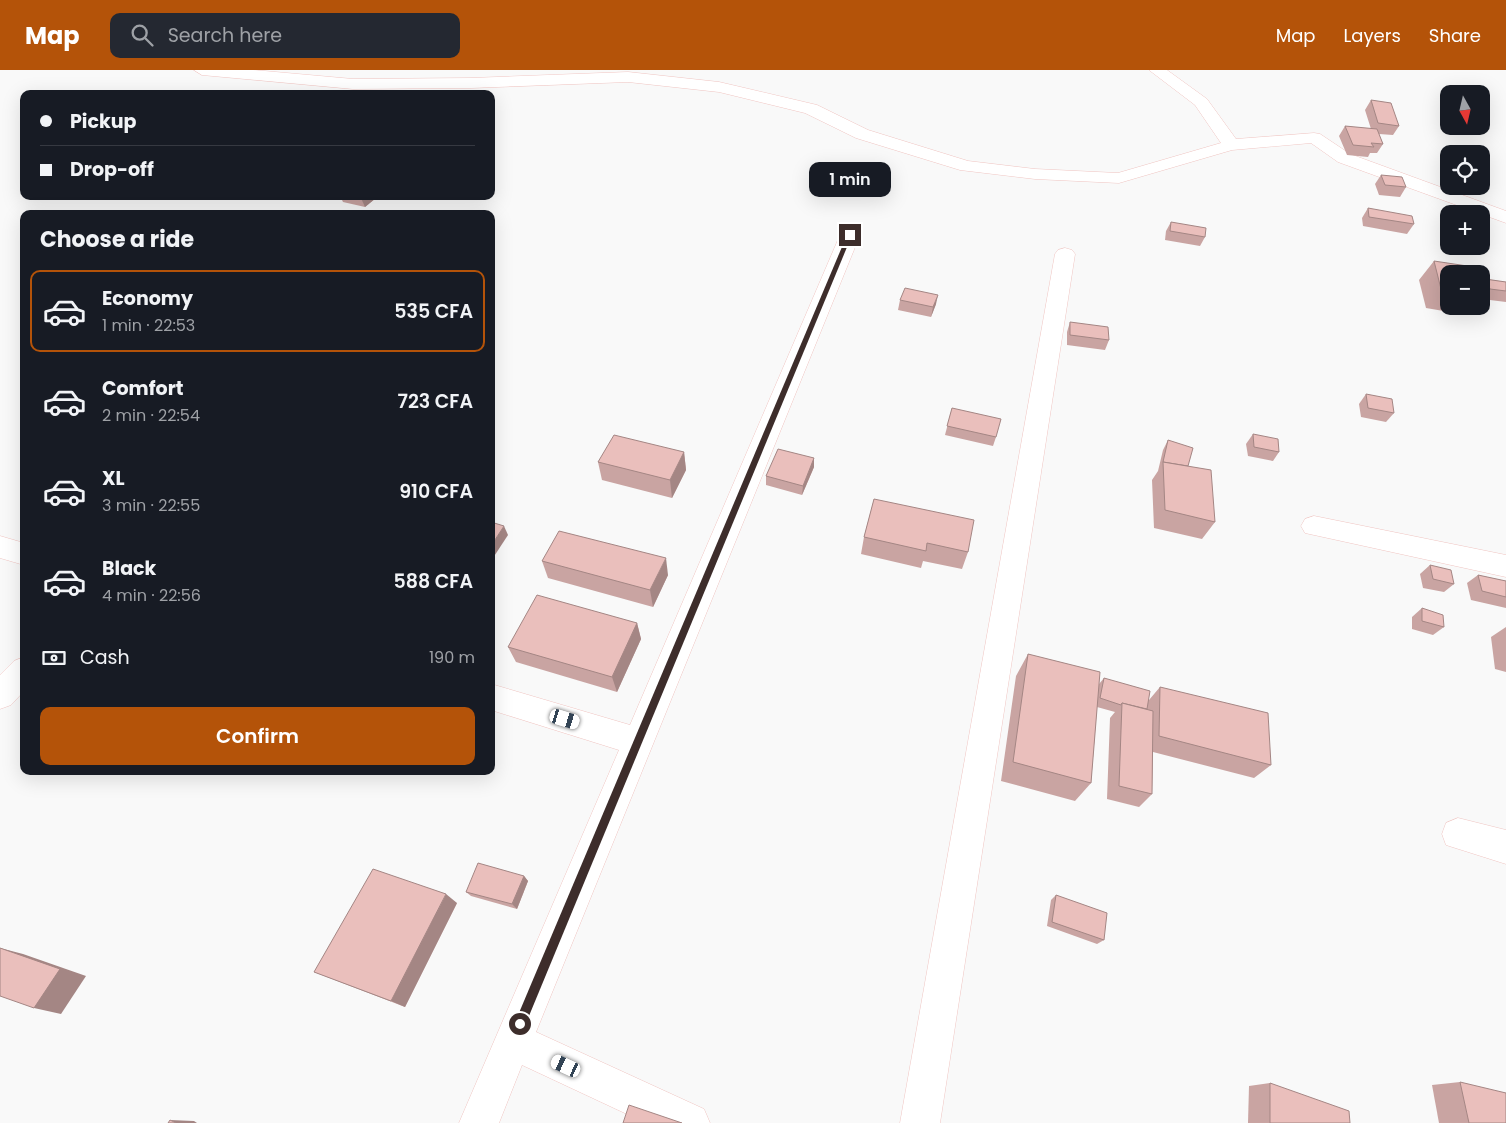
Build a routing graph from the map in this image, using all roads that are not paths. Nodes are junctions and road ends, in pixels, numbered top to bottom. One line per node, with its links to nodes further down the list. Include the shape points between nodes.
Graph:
1 (202, 70): 4 (street, via 353,84)
2 (557, 70): 4 (street)
3 (1157, 70): 5 (street, via 1201,102)
4 (592, 78): 5 (street, via 628,77 719,87 811,109 862,134 966,166 1035,174 1119,178)
5 (1231, 145): 6 (street, via 1314,138 1344,158)
6 (1506, 217)
7 (850, 235): 16 (street)
8 (1065, 254): 22 (street)
9 (1314, 526): 12 (street)
10 (0, 546): 11 (street)
11 (20, 553)
12 (1506, 566)
13 (20, 674): 14 (street)
14 (0, 696)
15 (495, 697): 16 (street)
16 (640, 742): 19 (street)
17 (1458, 834): 18 (street)
18 (1506, 847)
19 (513, 1041): 20 (street); 21 (street)
20 (479, 1123)
21 (690, 1123)
22 (920, 1123)

